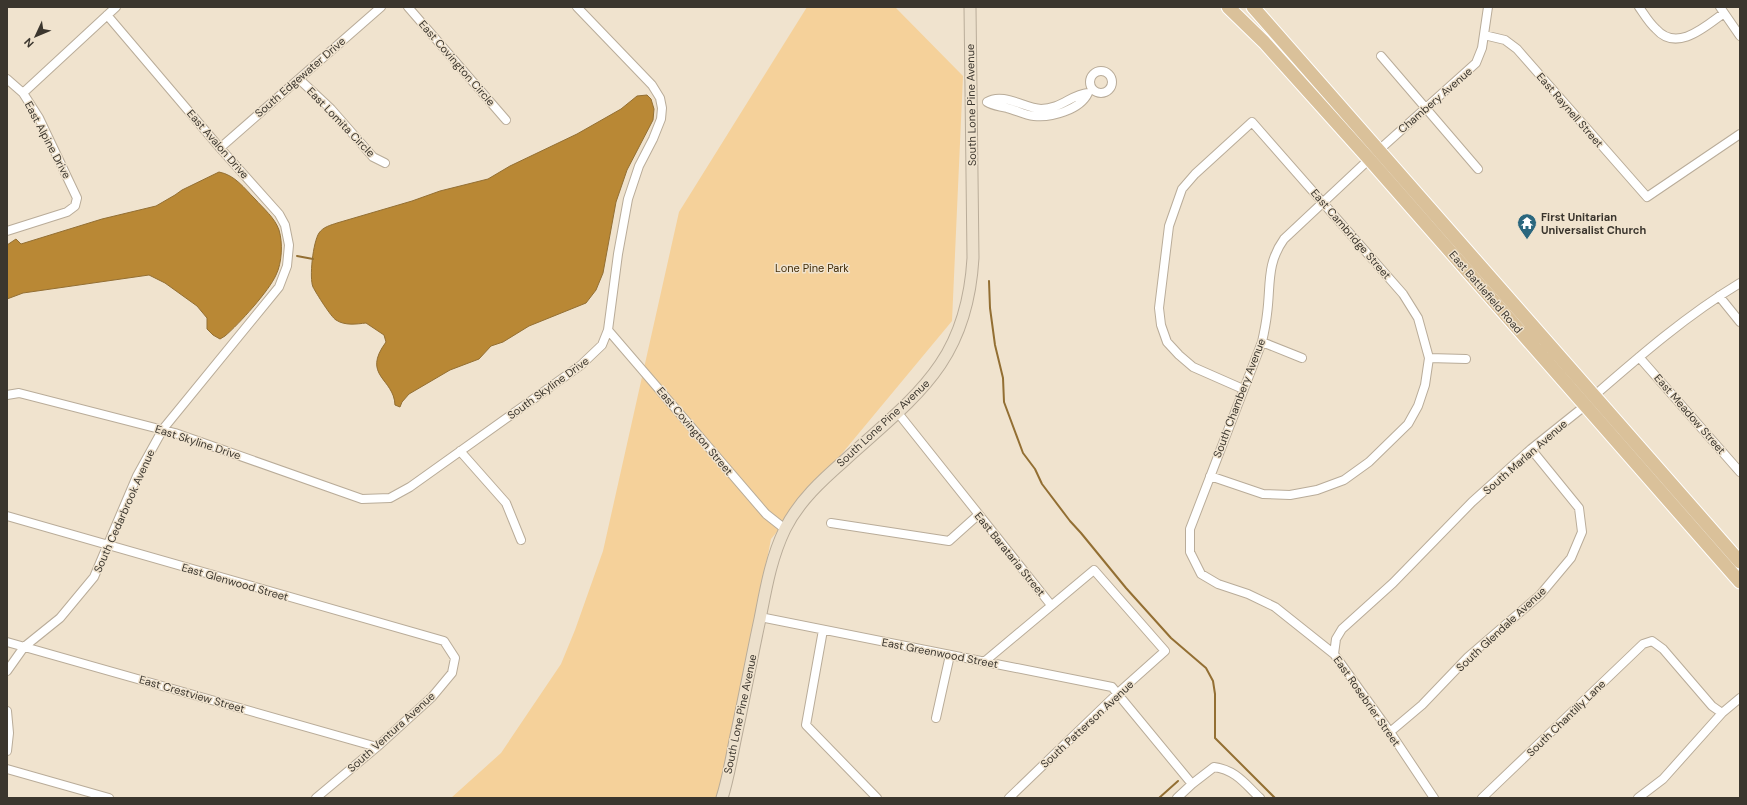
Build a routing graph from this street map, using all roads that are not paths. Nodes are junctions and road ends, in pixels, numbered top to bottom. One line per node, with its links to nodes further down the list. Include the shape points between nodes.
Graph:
1 (116, 7): 11 (street)
2 (381, 7): 16 (street, South Edgewater Drive)
3 (408, 7): 21 (street, East Covington Circle)
4 (577, 7): 33 (street, South Skyline Drive, via 652,85 660,98 662,108 661,119 637,171 628,199)
5 (970, 7): 19 (main road, South Lone Pine Avenue)
6 (1228, 7): 24 (main road, East Battlefield Road)
7 (1253, 7): 24 (main road, East Battlefield Road)
8 (1488, 7): 12 (street, Chambery Avenue)
9 (1639, 7): 10 (street, via 1659,32 1667,37 1677,38 1696,33)
10 (1722, 10): 13 (street)
11 (107, 15): 18 (street); 23 (street, East Avalon Drive)
12 (1484, 35): 20 (street, Chambery Avenue, via 1476,63); 22 (street, East Raynell Street, via 1505,40 1517,49 1647,197)
13 (1740, 36)
14 (1381, 56): 20 (street)
15 (7, 79): 18 (street, East Alpine Drive)
16 (299, 79): 23 (street, South Edgewater Drive); 25 (street, East Lomita Circle, via 331,109 373,157)
17 (1091, 91): 19 (street, via 1085,100 1060,113 1045,112 1034,116 999,102 992,106 987,102)
18 (23, 93): 28 (street, East Alpine Drive, via 42,123 77,200 75,206 64,213)
19 (971, 102): 43 (main road, South Lone Pine Avenue, via 973,258 966,308 955,340 939,367)
20 (1426, 108): 24 (street, Chambery Avenue); 26 (street)
21 (506, 120)
22 (1740, 134)
23 (220, 148): 30 (street, East Avalon Drive, via 275,209 285,225 289,252 285,273)
24 (1374, 154): 27 (street, South Chambery Avenue); 41 (main road, East Battlefield Road); 42 (main road, East Battlefield Road)
25 (385, 163)
26 (1478, 169)
27 (1323, 203): 34 (street, South Chambery Avenue, via 1284,239 1276,250 1271,263); 37 (street, East Cambridge Street, via 1403,294 1418,318); 39 (street, East Cambridge Street, via 1252,122 1182,189 1169,226 1159,308 1161,324 1167,342 1193,367)
28 (7, 231)
29 (1740, 283): 31 (street, South Marlan Avenue)
30 (278, 287): 44 (street, South Cedarbrook Avenue)
31 (1719, 296): 32 (street); 35 (street, South Marlan Avenue)
32 (1740, 322)
33 (608, 330): 46 (street, South Skyline Drive, via 602,345 587,360); 53 (street, East Covington Street, via 766,514)
34 (1262, 342): 36 (street); 39 (street, South Chambery Avenue)
35 (1639, 357): 41 (street, South Marlan Avenue); 47 (street, East Meadow Street)
36 (1302, 358)
37 (1429, 358): 38 (street); 48 (street, via 1418,406 1408,424 1369,462 1344,480 1317,490 1290,495 1262,494)
38 (1466, 359)
39 (1243, 389): 48 (street, South Chambery Avenue)
40 (7, 395): 44 (street, East Skyline Drive, via 19,393)
41 (1595, 395): 42 (street, South Marlan Avenue); 56 (main road, East Battlefield Road)
42 (1586, 405): 45 (street, South Marlan Avenue); 58 (main road, East Battlefield Road)
43 (898, 413): 50 (street, East Barataria Street); 53 (main road, South Lone Pine Avenue, via 815,487)
44 (163, 429): 49 (street, East Skyline Drive); 55 (street, South Cedarbrook Avenue, via 137,476)
45 (1531, 449): 66 (street, South Marlan Avenue, via 1472,502 1393,583 1342,629 1336,639); 75 (street, South Glendale Avenue, via 1579,508 1582,532 1571,558 1540,595 1468,657 1422,705)
46 (460, 451): 49 (street, South Skyline Drive, via 410,487 390,498); 54 (street, via 506,503)
47 (1740, 472)
48 (1210, 476): 57 (street, South Chambery Avenue, via 1190,529 1190,552)
49 (362, 499)
50 (978, 515): 52 (street, via 948,541); 59 (street, East Barataria Street)
51 (7, 516): 55 (street, East Glenwood Street)
52 (831, 523)
53 (785, 528): 60 (main road, South Lone Pine Avenue, via 770,568)
54 (520, 540)
55 (109, 546): 63 (street, South Cedarbrook Avenue, via 94,577 60,618); 67 (street, East Glenwood Street, via 444,641)
56 (1740, 562)
57 (1201, 574): 66 (street, East Rosebrier Street, via 1218,584 1275,607)
58 (1740, 582)
59 (1051, 605): 64 (street, East Barataria Street, via 1094,570); 68 (street)
60 (760, 617): 61 (street, East Greenwood Street); 82 (main road, South Lone Pine Avenue)
61 (823, 630): 65 (street, East Greenwood Street); 83 (street, via 806,725)
62 (7, 642): 63 (street, East Crestview Street)
63 (24, 647): 69 (street, South Cedarbrook Avenue); 76 (street, East Crestview Street)
64 (1165, 651): 70 (street, South Patterson Avenue)
65 (950, 654): 68 (street, East Greenwood Street); 74 (street)
66 (1334, 654): 75 (street, East Rosebrier Street)
67 (455, 658): 76 (street, South Ventura Avenue, via 452,673 432,697)
68 (984, 662): 70 (street, East Greenwood Street, via 1112,687)
69 (7, 671)
70 (1118, 693): 79 (street); 84 (street, South Patterson Avenue)
71 (1740, 698): 73 (street)
72 (7, 711): 77 (street, via 10,733)
73 (1722, 713): 88 (street, South Chantilly Lane, via 1712,706 1663,649 1652,641 1643,644); 89 (street, via 1663,779)
74 (936, 718)
75 (1390, 732): 87 (street, East Rosebrier Street)
76 (377, 747): 81 (street, South Ventura Avenue)
77 (7, 750)
78 (7, 769): 80 (street)
79 (1192, 784): 85 (street); 86 (street, via 1214,767 1224,768 1231,771)
80 (109, 798)
81 (316, 798)
82 (722, 798)
83 (877, 798)
84 (1009, 798)
85 (1177, 798)
86 (1260, 798)
87 (1434, 798)
88 (1482, 798)
89 (1638, 798)

